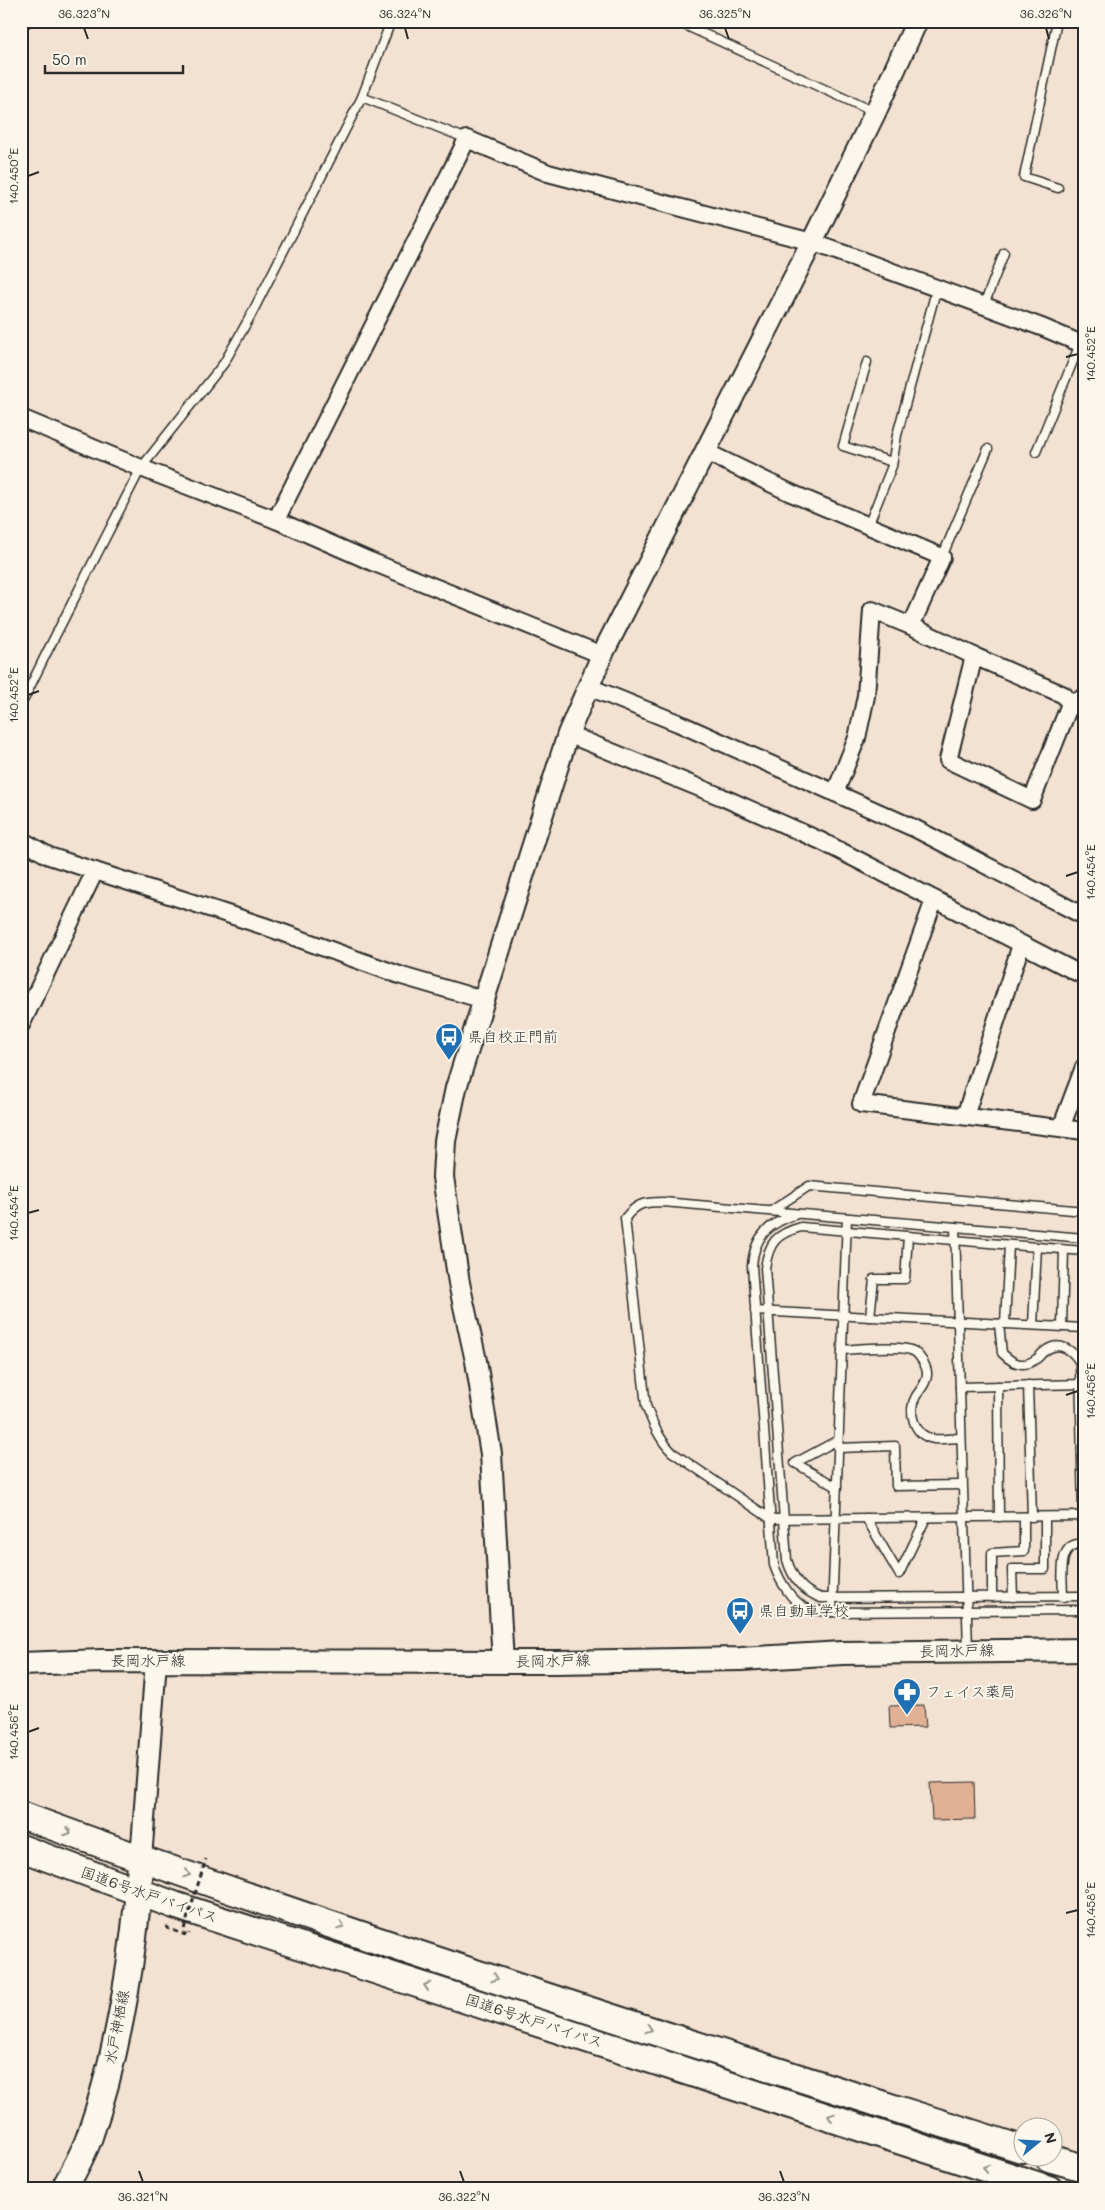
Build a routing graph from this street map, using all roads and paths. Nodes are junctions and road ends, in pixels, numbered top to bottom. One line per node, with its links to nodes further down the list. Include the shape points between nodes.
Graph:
1 (29, 21): 6 (lane)
2 (391, 21): 7 (lane)
3 (676, 21): 8 (lane)
4 (917, 21): 8 (street)
5 (1057, 21): 10 (lane, via 1024,177)
6 (21, 28)
7 (362, 97): 9 (lane); 22 (lane, via 224,363)
8 (876, 113): 11 (street)
9 (467, 139): 11 (street, via 548,174); 23 (street)
10 (1058, 188)
11 (812, 242): 13 (street); 19 (street)
12 (1004, 253): 14 (lane)
13 (937, 287): 14 (street); 21 (lane)
14 (984, 305): 15 (street)
15 (1082, 345): 20 (lane)
16 (867, 362): 21 (lane, via 843,446)
17 (21, 418): 22 (street)
18 (988, 449): 25 (lane)
19 (706, 452): 24 (street); 27 (street)
20 (1036, 452)
21 (892, 462): 24 (lane)
22 (142, 468): 23 (street); 31 (lane)
23 (276, 520): 27 (street)
24 (868, 526): 25 (street)
25 (942, 557): 26 (street)
26 (911, 626): 28 (street); 33 (street, via 872,610 866,696 857,738)
27 (602, 655): 29 (street)
28 (974, 656): 30 (street); 30 (street, via 948,760 1032,800)
29 (589, 686): 32 (street); 33 (street)
30 (1077, 700)
31 (21, 701)
32 (568, 734): 36 (street, via 822,841); 40 (street)
33 (835, 793): 37 (street, via 916,829)
34 (21, 840): 35 (street, via 49,856)
35 (95, 870): 40 (street, via 402,976); 41 (street)
36 (934, 900): 38 (street); 43 (street, via 861,1104)
37 (1084, 916)
38 (1021, 945): 39 (street); 43 (street)
39 (1084, 976)
40 (484, 1000): 100 (street, via 454,1096 445,1141 443,1177 491,1454)
41 (21, 1025)
42 (1084, 1067): 44 (street)
43 (965, 1116): 44 (street)
44 (1061, 1128): 45 (street)
45 (1084, 1131)
46 (771, 1211): 47 (lane, via 808,1186); 48 (lane); 84 (lane, via 646,1202 625,1218 646,1406 653,1426 672,1452)
47 (1084, 1211)
48 (801, 1213): 49 (lane); 59 (lane, via 769,1226 753,1252)
49 (847, 1218): 50 (lane); 51 (lane)
50 (955, 1227): 53 (lane); 54 (lane)
51 (846, 1231): 52 (lane); 60 (lane, via 801,1227 784,1232 774,1241 767,1254 765,1268); 61 (lane)
52 (908, 1236): 54 (lane); 62 (lane, via 905,1279 874,1279)
53 (1084, 1238)
54 (956, 1240): 55 (lane); 63 (lane)
55 (1009, 1245): 56 (lane); 64 (lane)
56 (1037, 1247): 57 (lane); 65 (lane)
57 (1064, 1250): 58 (lane); 66 (lane)
58 (1084, 1251)
59 (755, 1312): 60 (lane); 84 (lane)
60 (769, 1312): 61 (lane); 85 (lane)
61 (843, 1316): 62 (lane); 68 (lane)
62 (870, 1317): 63 (lane)
63 (958, 1322): 64 (lane); 72 (lane)
64 (1002, 1324): 65 (lane); 69 (lane, via 1002,1353 1012,1362 1020,1365 1030,1363 1045,1350 1067,1347 1080,1363)
65 (1033, 1325): 66 (lane)
66 (1062, 1327): 67 (lane)
67 (1084, 1328)
68 (842, 1350): 73 (lane, via 904,1348 914,1352 927,1373 924,1385 915,1397 912,1410 914,1424 933,1439); 74 (lane)
69 (1082, 1384): 70 (lane); 77 (lane)
70 (1028, 1385): 71 (lane); 79 (lane)
71 (998, 1386): 72 (lane); 78 (lane)
72 (960, 1387): 73 (lane)
73 (961, 1438): 75 (lane)
74 (838, 1444): 75 (lane, via 895,1446 896,1486); 76 (lane); 76 (lane, via 795,1463)
75 (962, 1485): 83 (lane)
76 (837, 1486): 86 (lane)
77 (1083, 1516): 80 (lane)
78 (998, 1517): 79 (lane); 83 (lane)
79 (1028, 1517): 80 (lane); 91 (lane, via 1024,1551 992,1554)
80 (1046, 1517): 92 (lane, via 1045,1569 1012,1570)
81 (866, 1518): 82 (lane); 82 (lane, via 899,1574); 86 (lane)
82 (926, 1518): 83 (lane)
83 (963, 1518): 90 (lane)
84 (771, 1519): 85 (lane); 95 (lane, via 778,1578 806,1608)
85 (784, 1519): 86 (lane); 93 (lane, via 787,1560 792,1574 811,1594)
86 (835, 1519): 93 (lane)
87 (1084, 1544): 88 (lane, via 1069,1546 1064,1552)
88 (1063, 1596): 89 (lane); 92 (lane)
89 (1084, 1596)
90 (966, 1597): 91 (lane); 93 (lane); 96 (lane)
91 (992, 1597): 92 (lane)
92 (1013, 1597)
93 (832, 1598): 95 (lane)
94 (1084, 1610): 96 (lane)
95 (832, 1612): 96 (lane)
96 (966, 1612): 98 (lane)
97 (1084, 1650): 98 (main road, 長岡水戸線)
98 (968, 1651): 100 (main road, 長岡水戸線, via 741,1659)
99 (156, 1661): 100 (main road, 長岡水戸線); 101 (main road, 長岡水戸線); 104 (street)
100 (503, 1662)
101 (21, 1664)
102 (21, 1814): 104 (highway, 国道6号水戸バイパス, one-way to 104)
103 (21, 1848): 106 (highway, 国道6号水戸バイパス)
104 (141, 1859): 106 (main road, 水戸神栖線); 108 (highway, 国道6号水戸バイパス, one-way to 108, via 524,1988)
105 (206, 1860): 107 (path, bridge)
106 (138, 1892): 111 (main road, 水戸神栖線, via 121,2014 107,2074 89,2138); 112 (highway, 国道6号水戸バイパス, one-way to 106)
107 (184, 1929)
108 (1012, 2146)
109 (1062, 2162): 110 (highway)
110 (1084, 2168)
111 (64, 2189)
112 (1049, 2189)

